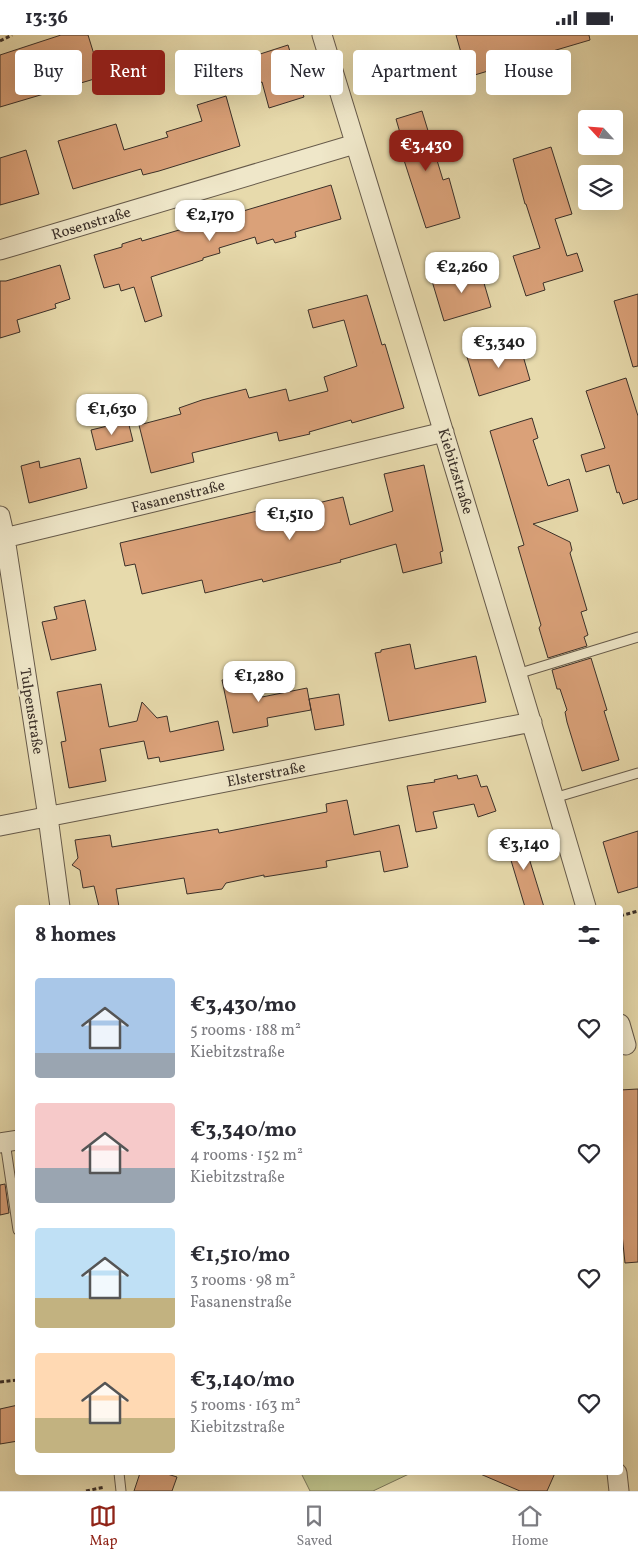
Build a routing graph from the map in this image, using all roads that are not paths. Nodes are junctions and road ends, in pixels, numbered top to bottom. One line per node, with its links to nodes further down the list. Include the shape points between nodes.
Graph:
1 (322, 35): 2 (street, Kiebitzstraße)
2 (355, 144): 3 (street, Rosenstraße); 4 (street, Kiebitzstraße)
3 (0, 250)
4 (444, 432): 6 (street, Fasanenstraße); 8 (street, Kiebitzstraße)
5 (0, 516): 6 (street, Tulpenstraße)
6 (3, 538): 12 (street, Tulpenstraße)
7 (638, 637): 8 (lane)
8 (517, 673): 9 (street, Kiebitzstraße)
9 (532, 722): 11 (street, Kiebitzstraße); 12 (street, Elsterstraße)
10 (638, 773): 11 (lane)
11 (554, 798): 15 (street, Kiebitzstraße)
12 (48, 817): 13 (street, Elsterstraße); 14 (street, Tulpenstraße)
13 (0, 826)
14 (60, 905)
15 (585, 905)
16 (623, 1032): 17 (street)
17 (628, 1045)
18 (8, 1142): 19 (lane)
19 (15, 1204)
20 (119, 1475): 22 (lane)
21 (617, 1475): 23 (street)
22 (121, 1491)
23 (619, 1491)

